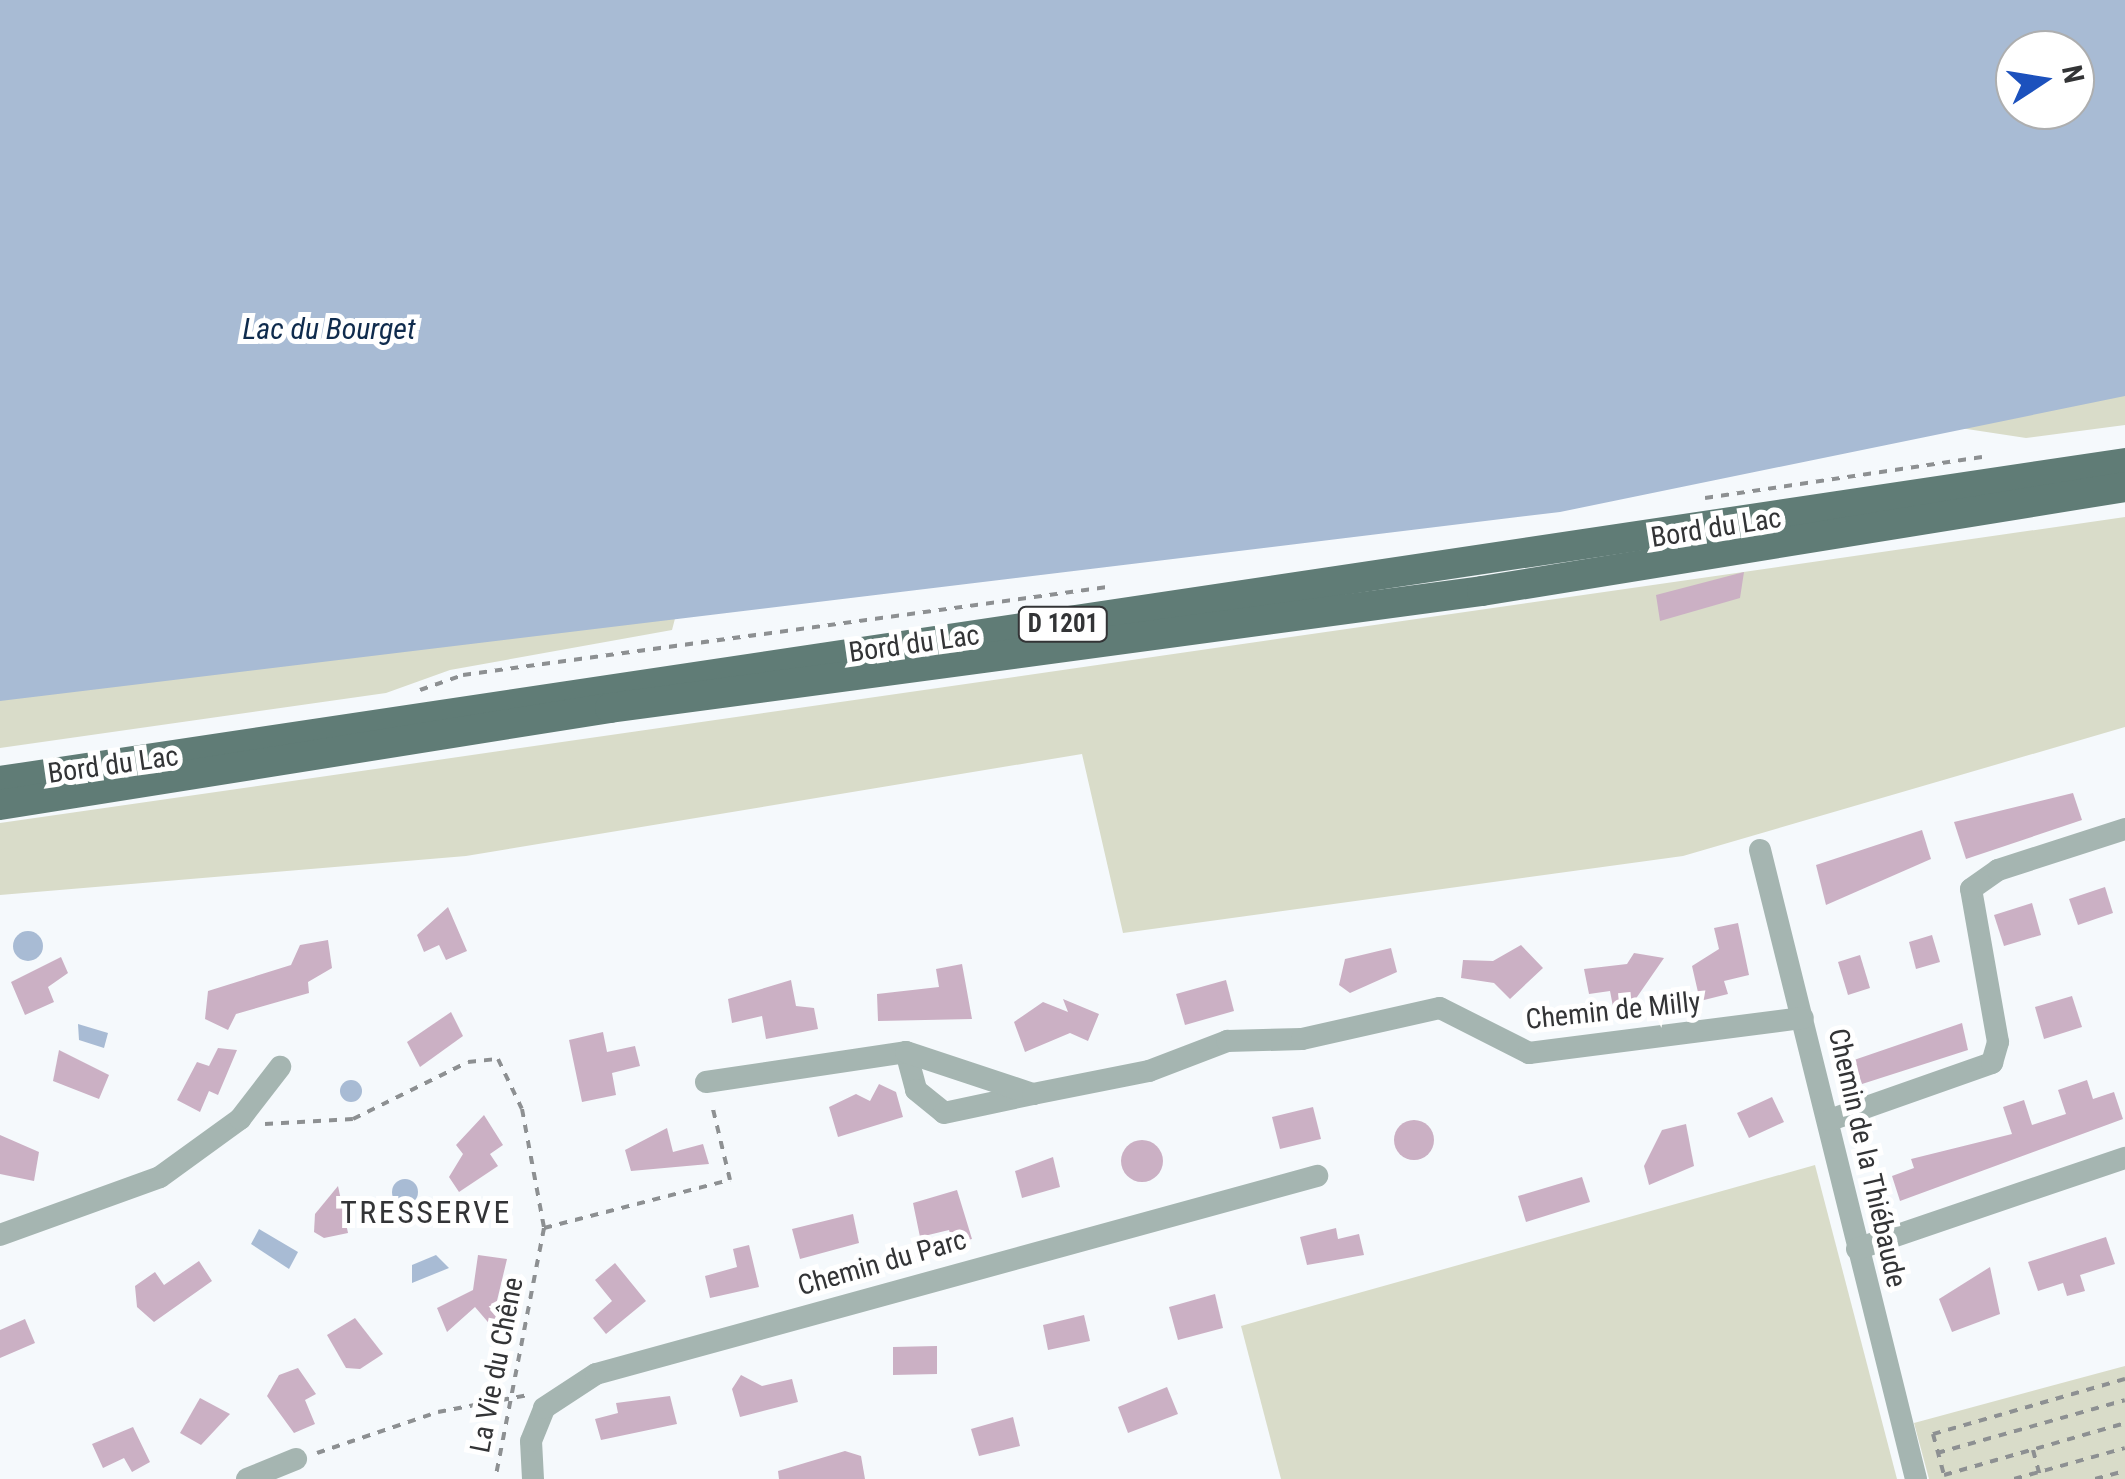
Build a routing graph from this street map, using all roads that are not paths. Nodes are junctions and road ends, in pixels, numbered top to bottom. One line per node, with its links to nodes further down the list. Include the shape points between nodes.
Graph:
1 (2125, 463): 3 (main road, Bord du Lac / D 1201)
2 (2125, 487): 4 (main road, Bord du Lac / D 1201, via 1482,591 610,708)
3 (0, 782)
4 (0, 805)
5 (2125, 830): 12 (street, via 1998,870 1971,889 1998,1042 1992,1063)
6 (1760, 850): 7 (street, Chemin de la Thiébaude)
7 (1803, 1018): 11 (street, Chemin de Milly, via 1529,1053 1440,1008 1302,1040 1228,1041 1148,1071); 12 (street, Chemin de la Thiébaude)
8 (906, 1052): 10 (street, Chemin de Milly); 11 (street, Chemin de Milly); 11 (street, Chemin de Milly, via 916,1090 944,1113)
9 (280, 1067): 15 (street, via 240,1119 160,1176)
10 (706, 1082)
11 (1034, 1094)
12 (1830, 1120): 16 (street, Chemin de la Thiébaude)
13 (2125, 1158): 16 (street)
14 (1316, 1176): 20 (street, Chemin du Parc, via 596,1374 553,1396 531,1441)
15 (0, 1235)
16 (1857, 1249): 18 (street, Chemin de la Thiébaude)
17 (296, 1459): 19 (street)
18 (1914, 1470)
19 (247, 1479)
20 (532, 1479)

